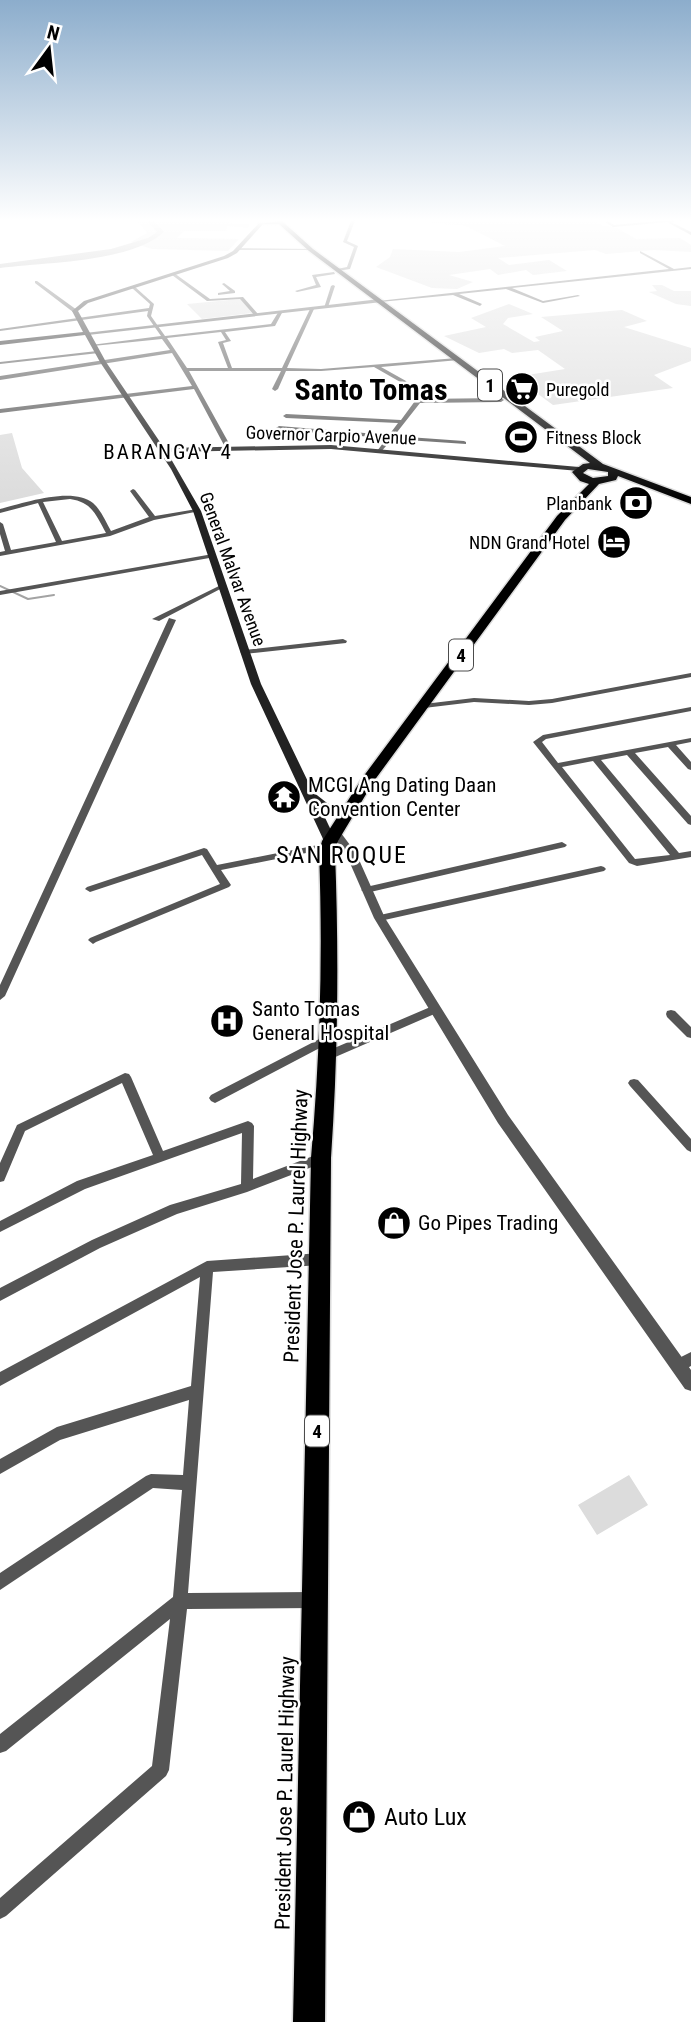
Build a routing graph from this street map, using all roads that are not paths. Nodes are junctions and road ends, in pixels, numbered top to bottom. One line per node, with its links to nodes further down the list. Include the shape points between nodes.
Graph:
1 (76, 312): 11 (main road, General Malvar Avenue)
2 (126, 312): 11 (street)
3 (145, 312): 10 (street)
4 (150, 312): 10 (street)
5 (276, 312): 9 (street)
6 (281, 312): 14 (street, via 273,325)
7 (310, 312): 25 (street)
8 (390, 312): 20 (highway, 1)
9 (256, 314): 12 (street)
10 (149, 316): 12 (street)
11 (80, 319): 13 (street); 15 (main road, General Malvar Avenue)
12 (157, 326): 15 (street); 16 (street)
13 (0, 330)
14 (222, 331): 16 (street); 24 (street, via 229,341 220,342)
15 (88, 333): 17 (main road); 18 (main road, General Malvar Avenue)
16 (165, 337): 18 (street); 19 (street)
17 (0, 343)
18 (95, 349): 21 (main road, General Malvar Avenue); 22 (street)
19 (174, 351): 21 (street); 26 (street)
20 (453, 359): 23 (street); 31 (highway, 1); 42 (highway, 1)
21 (103, 362): 27 (street); 30 (main road, General Malvar Avenue)
22 (0, 363)
23 (376, 366): 25 (street); 32 (street, via 404,382)
24 (230, 367): 25 (street); 26 (street)
25 (285, 368): 29 (street)
26 (186, 369): 28 (street)
27 (0, 377)
28 (195, 387): 30 (street); 39 (street)
29 (275, 389)
30 (125, 395): 33 (street); 40 (main road, General Malvar Avenue)
31 (501, 400): 32 (street); 44 (highway, 1, via 575,458)
32 (418, 401): 35 (street)
33 (0, 411)
34 (286, 416): 35 (street)
35 (401, 422): 37 (street)
36 (279, 428): 37 (street)
37 (392, 436): 38 (street); 41 (street)
38 (464, 443)
39 (228, 447): 40 (main road, Governor Carpio Avenue); 41 (main road, Governor Carpio Avenue)
40 (162, 450): 51 (main road, General Malvar Avenue / 4)
41 (380, 451): 44 (main road, Governor Carpio Avenue)
42 (601, 467): 43 (highway, 1); 44 (highway, 1)
43 (613, 471): 45 (highway, via 613,478); 48 (highway, 1)
44 (580, 473): 45 (highway, 1); 49 (highway, 4, via 567,500)
45 (599, 482): 48 (highway, 1); 49 (highway, 4)
46 (132, 491): 52 (street)
47 (40, 502): 50 (street); 54 (street, via 76,498 88,502); 55 (street)
48 (691, 502)
49 (568, 509): 66 (highway, 4)
50 (0, 510)
51 (197, 511): 52 (street); 58 (main road, General Malvar Avenue / 4)
52 (153, 518): 54 (street)
53 (0, 524): 56 (street)
54 (110, 534): 55 (street)
55 (60, 544): 56 (street)
56 (9, 553): 57 (street)
57 (0, 554)
58 (213, 555): 59 (main road, General Malvar Avenue / 4); 60 (street)
59 (223, 586): 61 (street); 64 (main road, General Malvar Avenue / 4)
60 (0, 592)
61 (156, 619)
62 (172, 620): 87 (street)
63 (343, 641): 64 (street)
64 (244, 652): 74 (main road, General Malvar Avenue / 4)
65 (691, 675): 66 (street, via 540,702 474,699)
66 (424, 706): 75 (highway, 4)
67 (691, 709): 72 (street, via 543,737 537,743)
68 (691, 740): 69 (street)
69 (670, 744): 70 (street); 73 (street)
70 (629, 752): 71 (street); 76 (street)
71 (595, 758): 72 (street); 80 (street)
72 (556, 766): 80 (street, via 632,861)
73 (691, 768)
74 (307, 793): 75 (main road, via 323,806); 77 (main road, General Malvar Avenue / 4)
75 (345, 814): 77 (highway, 4)
76 (691, 822)
77 (331, 839): 81 (street); 84 (street, via 351,853); 91 (highway, President Jose P. Laurel Highway / 4)
78 (562, 845): 84 (street)
79 (691, 854): 80 (street)
80 (676, 856)
81 (216, 868): 83 (street, via 204,851); 86 (street, via 226,885)
82 (601, 869): 85 (street)
83 (90, 889)
84 (366, 890): 85 (street)
85 (380, 918): 88 (street)
86 (93, 940)
87 (0, 996)
88 (435, 1009): 91 (street); 103 (street, via 503,1119)
89 (671, 1014): 90 (street)
90 (691, 1034)
91 (329, 1046): 93 (street); 96 (highway, President Jose P. Laurel Highway / 4)
92 (634, 1083): 94 (street)
93 (215, 1098)
94 (691, 1147)
95 (159, 1156): 97 (street, via 125,1077 21,1128); 98 (street, via 248,1126); 99 (street, via 81,1185)
96 (321, 1158): 98 (street); 100 (highway, President Jose P. Laurel Highway / 4)
97 (0, 1177)
98 (247, 1187): 102 (street, via 174,1209)
99 (0, 1227)
100 (321, 1259): 101 (street); 110 (highway, President Jose P. Laurel Highway / 4)
101 (207, 1267): 104 (street); 106 (street)
102 (0, 1295)
103 (685, 1363): 105 (street)
104 (0, 1379)
105 (691, 1383)
106 (197, 1391): 107 (street, via 57,1434); 108 (street)
107 (0, 1467)
108 (190, 1483): 109 (street, via 151,1481); 111 (street)
109 (0, 1582)
110 (313, 1600): 111 (street); 114 (highway, President Jose P. Laurel Highway / 4)
111 (180, 1601): 112 (street); 113 (street, via 160,1770)
112 (0, 1745)
113 (0, 1910)
114 (309, 2022)

